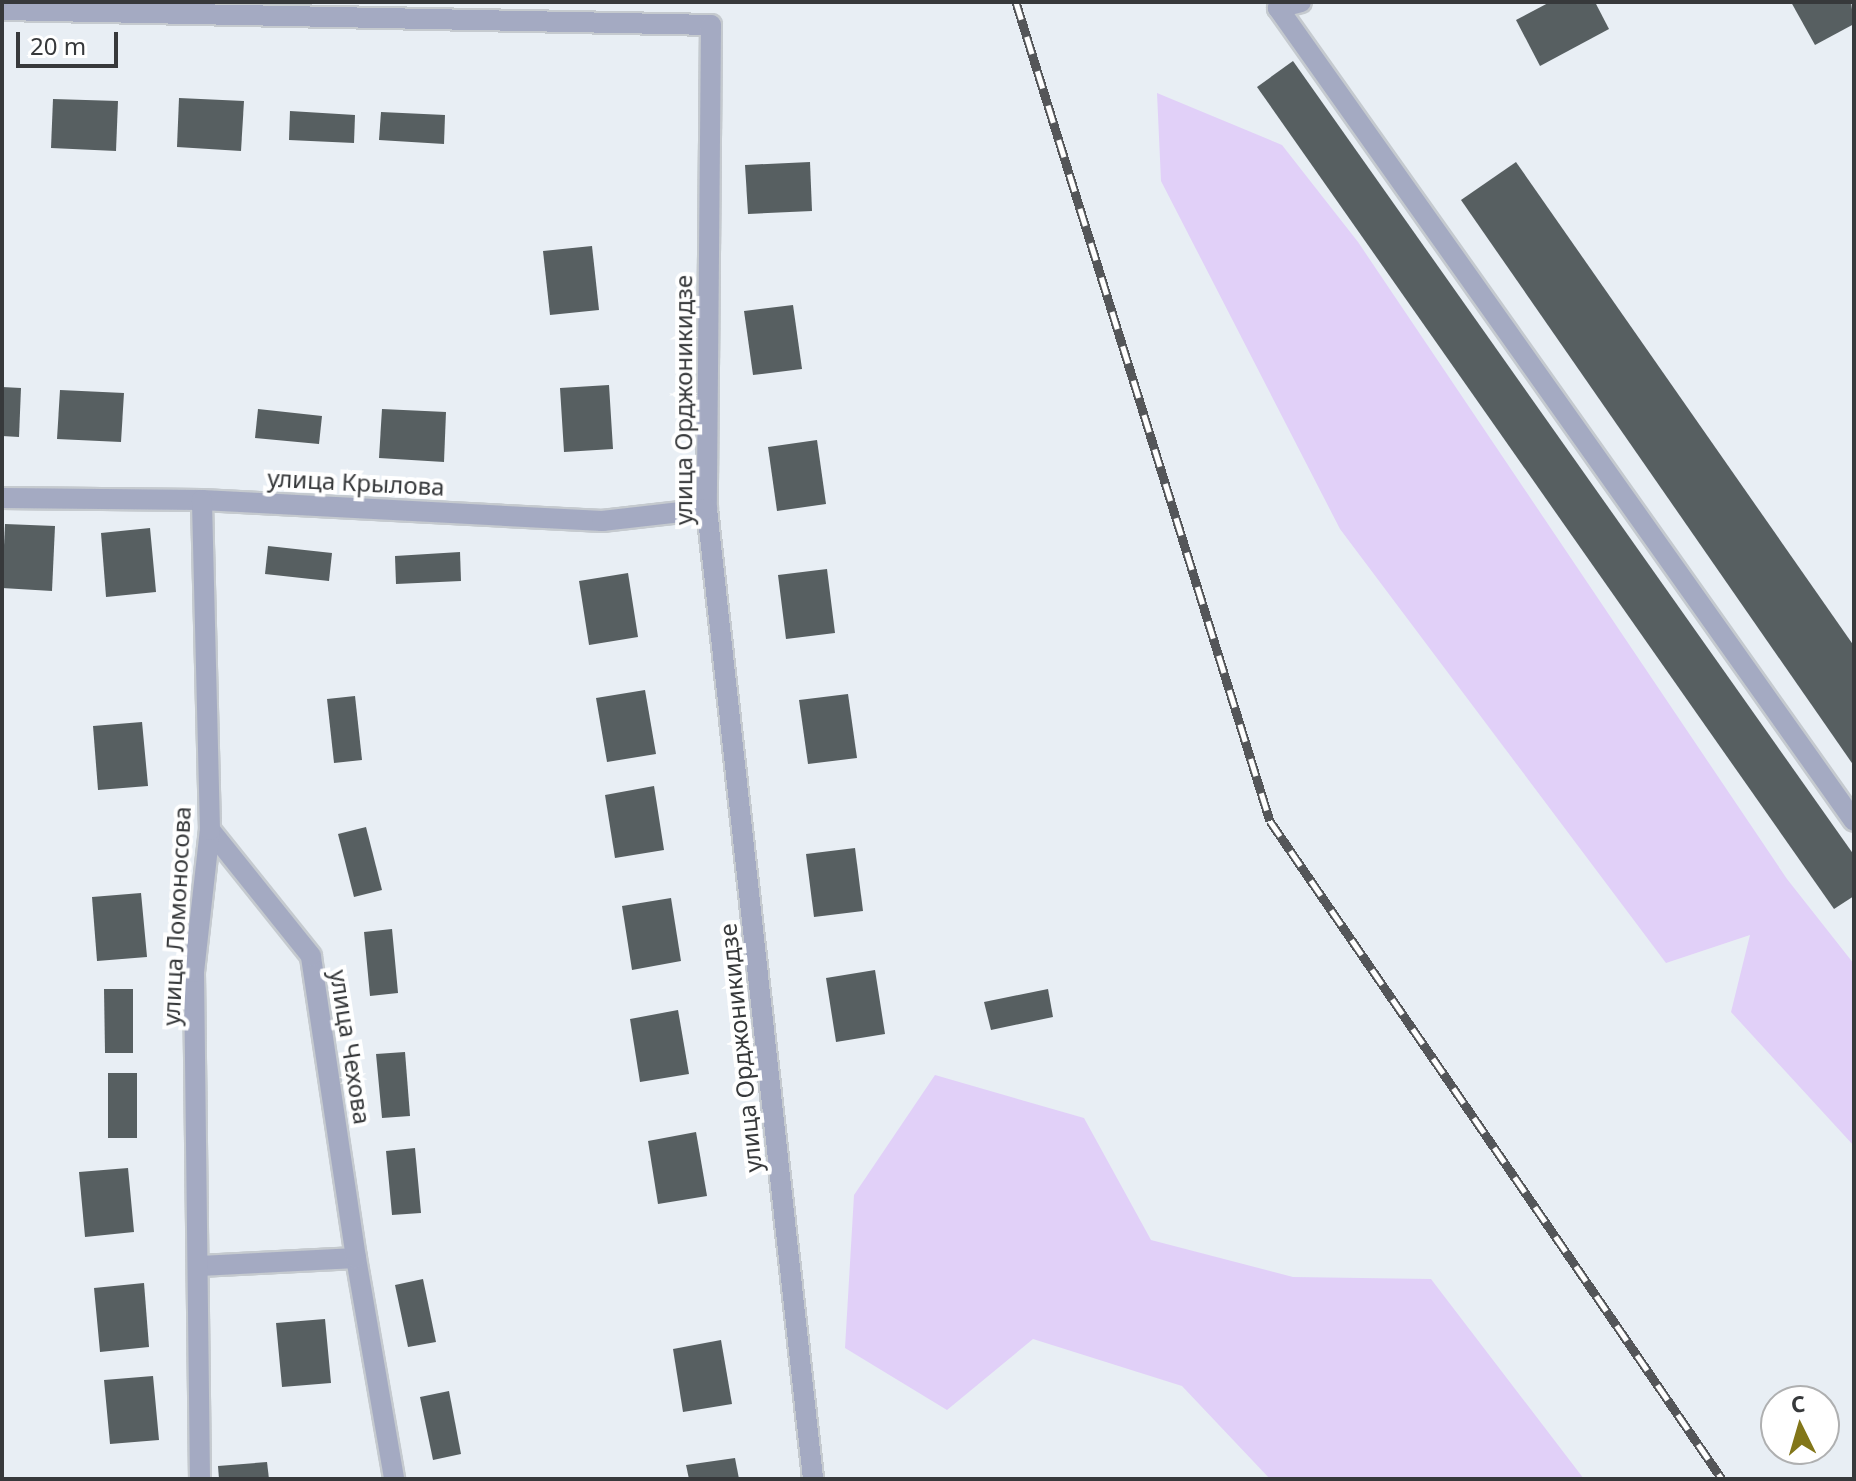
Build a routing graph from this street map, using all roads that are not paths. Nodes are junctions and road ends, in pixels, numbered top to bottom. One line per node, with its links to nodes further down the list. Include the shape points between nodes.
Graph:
1 (1301, 2): 6 (street, via 1278,8)
2 (2, 10): 5 (street, улица Орджоникидзе, via 711,25)
3 (2, 498): 4 (street, улица Крылова)
4 (202, 500): 5 (street, улица Крылова, via 602,521); 7 (street, улица Ломоносова)
5 (707, 509): 12 (street, улица Орджоникидзе)
6 (1854, 821)
7 (210, 830): 8 (street, улица Чехова, via 311,956); 9 (street, улица Ломоносова, via 194,972)
8 (356, 1258): 9 (street); 11 (street, улица Чехова)
9 (200, 1266): 10 (street, улица Ломоносова)
10 (200, 1479)
11 (394, 1479)
12 (813, 1479)

